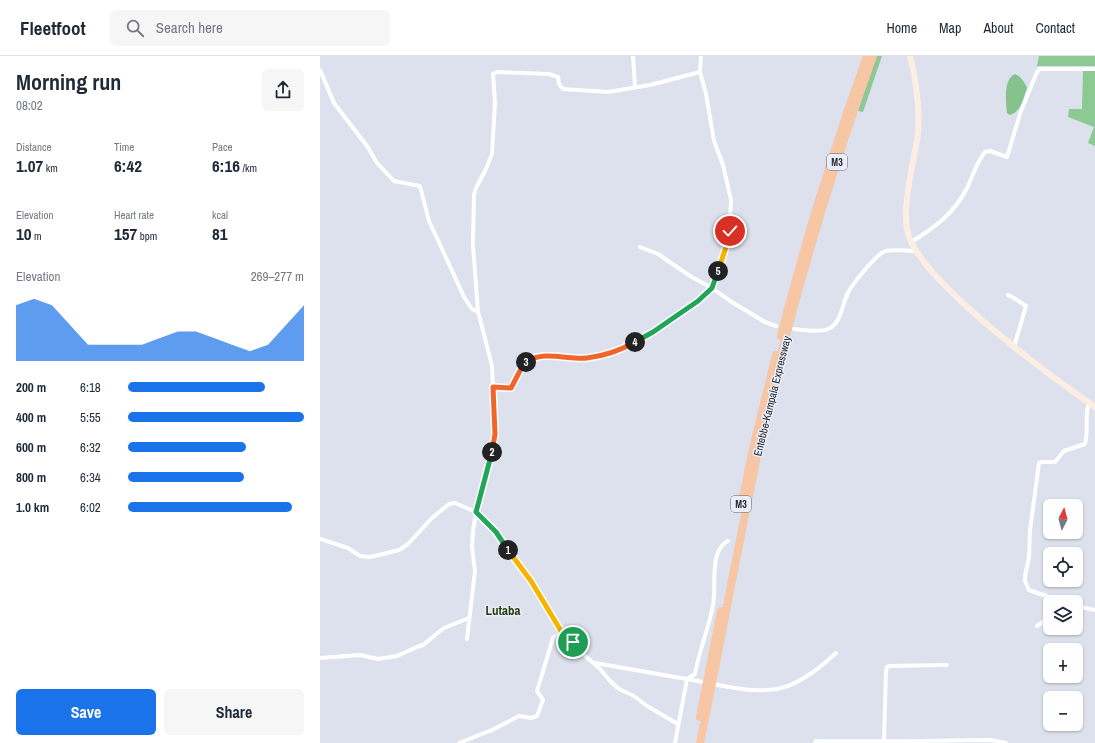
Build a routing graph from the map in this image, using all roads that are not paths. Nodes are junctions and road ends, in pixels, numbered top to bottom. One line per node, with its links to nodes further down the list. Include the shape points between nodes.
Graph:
1 (633, 56): 9 (street)
2 (701, 56): 8 (street)
3 (867, 56): 43 (highway, Entebbe-Kampala Expressway / M3, via 838,138 809,234 765,395 741,504)
4 (873, 56): 44 (highway, Entebbe-Kampala Expressway / M3, via 835,170 784,345 746,510)
5 (910, 56): 10 (main road, via 918,131 906,211 907,232)
6 (1095, 69): 10 (street, via 1040,69 1021,111 1007,157 990,151 984,152 968,187 953,211)
7 (320, 70): 15 (street, via 334,103 377,162 394,181 420,186 430,221 466,301)
8 (700, 72): 9 (street); 13 (street, via 715,145 723,165 731,200 729,238)
9 (636, 87): 15 (street, via 608,92 563,89 558,76 553,74 493,74 495,103 492,154 474,195 473,245)
10 (911, 242): 12 (main road)
11 (640, 247): 13 (street, via 658,254)
12 (916, 251): 17 (street, via 886,251 875,259 851,286 839,318 829,329); 18 (main road, via 940,281)
13 (712, 288): 16 (street, via 765,322); 19 (street, via 693,306 653,332 616,351 586,358 549,356 530,359 522,367 511,388)
14 (1008, 295): 18 (street, via 1026,306)
15 (478, 312): 19 (street, via 492,366)
16 (776, 326)
17 (794, 330)
18 (1014, 347): 20 (main road)
19 (493, 387): 22 (street, via 494,443)
20 (1089, 403): 21 (main road); 25 (street, via 1086,410 1085,444 1064,451 1055,462 1039,464 1025,581 1029,590)
21 (1095, 407)
22 (476, 512): 23 (street, via 455,503 448,504 399,550 379,556 360,556 348,548); 28 (street, via 472,547 475,571); 31 (street, via 496,532 531,581)
23 (320, 540)
24 (728, 541): 37 (street, via 720,548 716,557 714,602 696,674)
25 (1043, 595)
26 (1083, 607): 27 (street)
27 (1095, 610)
28 (469, 618): 32 (street); 34 (street, via 444,628 423,645 397,656 378,659 360,655)
29 (1043, 622): 30 (street)
30 (1037, 626)
31 (561, 631): 35 (street); 41 (street, via 553,638 537,691 543,700 537,716 519,716)
32 (467, 639)
33 (836, 653): 37 (street, via 800,680 777,689 727,686)
34 (320, 658)
35 (595, 663): 37 (street); 38 (street, via 619,689)
36 (946, 665): 39 (street, via 887,667)
37 (687, 679): 38 (street)
38 (678, 724): 42 (street)
39 (884, 741): 40 (street); 45 (street)
40 (939, 742): 46 (street, via 991,740)
41 (459, 743)
42 (675, 743)
43 (695, 743)
44 (700, 743)
45 (814, 743)
46 (1006, 743)

